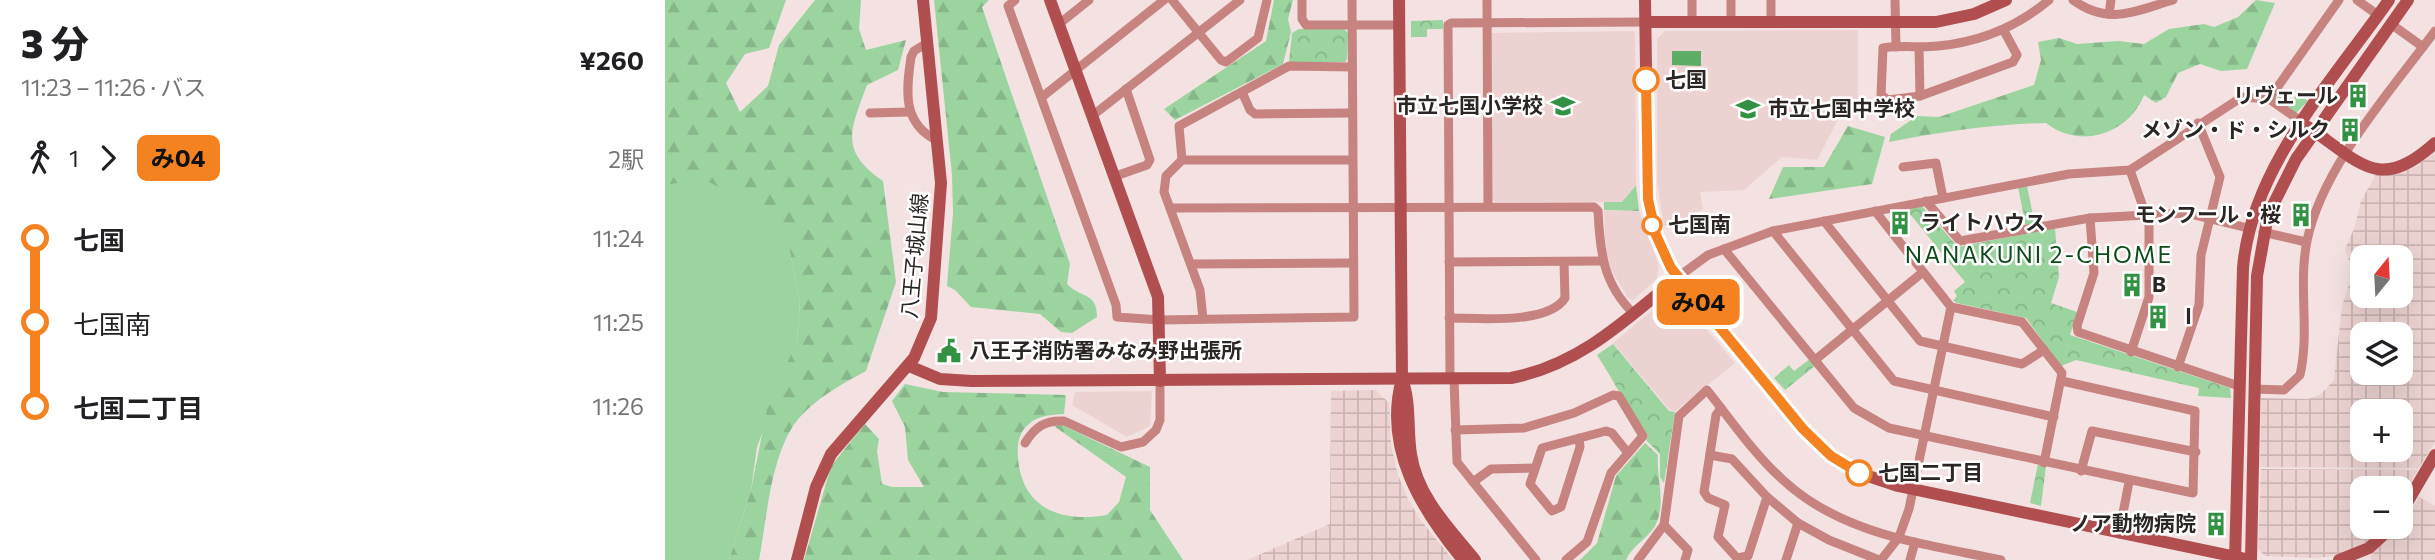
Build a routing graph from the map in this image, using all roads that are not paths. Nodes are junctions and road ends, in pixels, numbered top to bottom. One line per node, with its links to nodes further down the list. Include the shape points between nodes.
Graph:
1 (923, 0): 44 (street, 八王子城山線)
2 (1015, 0): 53 (street, via 1008,6)
3 (1050, 0): 37 (street)
4 (1089, 0): 37 (street)
5 (1164, 0): 49 (street)
6 (1173, 0): 43 (street)
7 (1240, 0): 43 (street)
8 (1268, 0): 43 (street, via 1260,35 1228,61 1221,60)
9 (1302, 0): 39 (street, via 1306,25)
10 (1352, 0): 39 (street)
11 (1399, 0): 40 (street)
12 (1487, 0): 33 (street)
13 (1646, 0): 31 (street)
14 (1692, 0): 34 (street)
15 (1731, 0): 35 (street)
16 (1771, 0): 36 (street)
17 (1895, 0): 32 (street)
18 (2006, 0): 32 (street, via 1962,18)
19 (2031, 0): 28 (street)
20 (2049, 0): 28 (street)
21 (2073, 0): 29 (street, via 2088,10)
22 (2111, 0): 29 (street)
23 (2173, 0): 29 (street, via 2137,13)
24 (2339, 0): 54 (street)
25 (2357, 0): 30 (street)
26 (2389, 0): 30 (street)
27 (2408, 0): 38 (street)
28 (2037, 9): 41 (street)
29 (2109, 14)
30 (2378, 15): 59 (street)
31 (1646, 22): 33 (street); 34 (street); 93 (street, via 1648,199 1660,246)
32 (1895, 22): 36 (street); 45 (street)
33 (1486, 23): 74 (street, via 1448,25); 75 (street)
34 (1692, 23): 35 (street)
35 (1731, 23): 36 (street)
36 (1771, 23)
37 (1059, 24): 49 (street)
38 (2391, 24): 46 (street); 61 (street)
39 (1352, 25): 40 (street); 48 (street)
40 (1399, 25): 73 (street)
41 (2003, 29): 47 (street, via 1956,44); 52 (street, via 2017,55 2013,62)
42 (2435, 31): 46 (street)
43 (1198, 33): 50 (street)
44 (927, 43): 55 (street, via 911,57); 62 (street, 八王子城山線)
45 (1896, 47): 47 (street); 52 (street, via 1881,52 1881,95 1888,100)
46 (2423, 47): 64 (street)
47 (1919, 48): 52 (street)
48 (1352, 66): 51 (street, via 1289,66); 57 (street)
49 (1075, 70): 53 (street); 58 (street)
50 (1126, 89): 58 (street); 69 (street, via 1150,160)
51 (1242, 92): 57 (street, via 1255,114); 65 (street, via 1179,126)
52 (1920, 96)
53 (1042, 97): 99 (street, via 1117,317)
54 (2269, 99): 59 (street); 60 (street, via 2242,97)
55 (909, 112): 56 (street); 62 (street, via 924,134)
56 (870, 113)
57 (1352, 113): 66 (street)
58 (1092, 116): 69 (street)
59 (2302, 122): 61 (street); 82 (street, via 2264,183)
60 (2198, 123): 68 (street); 80 (street, via 2220,177)
61 (2315, 131): 64 (street); 84 (street, via 2286,175)
62 (938, 141): 105 (street, 八王子城山線, via 941,206 933,304 924,341)
63 (2435, 143): 64 (street, via 2408,166 2389,171 2367,167)
64 (2347, 153): 85 (street, via 2325,189)
65 (1182, 160): 66 (street); 76 (street, via 1163,184)
66 (1352, 160): 72 (street)
67 (1903, 167): 70 (street, via 1936,163)
68 (2130, 170): 70 (street, via 2069,174); 78 (street)
69 (1113, 177): 99 (street, via 1158,297)
70 (1943, 198): 71 (street)
71 (1926, 201): 77 (street); 79 (street, via 1960,241)
72 (1353, 206): 73 (street); 76 (street); 90 (street)
73 (1401, 206): 74 (street); 107 (street)
74 (1448, 206): 75 (street); 88 (street)
75 (1488, 206): 87 (street, via 1594,207)
76 (1170, 208): 91 (street)
77 (1875, 211): 81 (street); 92 (street)
78 (2148, 214): 79 (street); 80 (street); 103 (street, via 2149,297)
79 (2090, 218): 103 (street, via 2094,273 2077,329)
80 (2209, 218): 82 (street); 106 (street, via 2201,256 2199,305)
81 (1824, 221): 83 (street); 94 (street)
82 (2248, 228): 111 (street)
83 (1773, 231): 86 (street); 100 (street)
84 (2263, 232): 85 (street); 112 (street, via 2257,276)
85 (2306, 243): 112 (street, via 2300,375 2284,390)
86 (1724, 249): 93 (street, via 1697,261); 104 (street)
87 (1601, 261): 89 (street); 96 (street, via 1613,288)
88 (1448, 262): 89 (street); 97 (street)
89 (1564, 262): 97 (street, via 1565,298 1560,304 1527,317)
90 (1353, 263): 91 (street); 98 (street, via 1352,318)
91 (1191, 264): 98 (street)
92 (1923, 272): 94 (street); 95 (street)
93 (1678, 277): 96 (street); 129 (street, via 1819,446 1859,473)
94 (1888, 301): 100 (street); 101 (street, via 1920,341)
95 (1951, 307): 101 (street); 102 (street, via 2022,322)
96 (1634, 314): 108 (street, via 1590,348 1554,367 1511,378)
97 (1449, 318): 108 (street)
98 (1203, 319): 99 (street)
99 (1160, 320): 109 (street)
100 (1852, 331): 104 (street); 113 (street, via 1894,382)
101 (1943, 347): 102 (street, via 2022,364); 113 (street)
102 (2044, 350): 110 (street, via 2062,373)
103 (2131, 352): 106 (street)
104 (1815, 360): 117 (street, via 1856,410 1894,430)
105 (909, 366): 109 (street, via 949,380); 140 (street, 八王子城山線, via 831,454 816,487)
106 (2178, 367): 111 (street)
107 (1402, 379): 108 (street); 109 (street); 141 (street, via 1398,429 1406,471 1426,513); 142 (street, via 1416,474 1436,512)
108 (1452, 379): 116 (street)
109 (1160, 381): 119 (street, via 1160,420 1143,442 1121,447 1055,420 1039,425)
110 (2062, 381): 115 (street); 120 (street, via 2193,410 2197,414)
111 (2239, 386): 139 (street)
112 (2255, 389): 152 (street)
113 (1933, 391): 115 (street); 117 (street)
114 (1721, 408): 122 (street); 133 (street, via 1707,390 1681,413); 135 (street, via 1767,464 1803,497 1852,524)
115 (2054, 417): 124 (street)
116 (1455, 430): 121 (street, via 1524,428 1615,395 1643,436); 127 (street, via 1457,461)
117 (1923, 437): 124 (street); 129 (street)
118 (1579, 438): 121 (street, via 1608,431); 125 (street, via 1542,448); 125 (street, via 1580,447 1556,512 1531,487)
119 (1025, 443)
120 (2196, 452): 126 (street, via 2092,431); 128 (street, via 2195,488 2190,494)
121 (1628, 453): 144 (street, via 1609,476 1587,542)
122 (1710, 455): 131 (street, via 1732,459); 131 (street, via 1705,494 1725,505 1718,537 1737,558 1748,556)
123 (2435, 456): 130 (street)
124 (2044, 463): 126 (street)
125 (1534, 468): 127 (street, via 1491,469)
126 (2081, 471): 128 (street)
127 (1473, 482): 143 (street)
128 (2129, 482): 134 (street)
129 (1912, 489): 134 (street); 135 (street)
130 (2413, 493)
131 (1767, 497): 132 (street)
132 (1798, 523): 138 (street); 147 (street)
133 (1664, 525): 145 (street); 146 (street, via 1688,550)
134 (2119, 534): 139 (street)
135 (1899, 537): 137 (street); 149 (street)
136 (2379, 539): 153 (street)
137 (1915, 542): 150 (street); 151 (street)
138 (1860, 551): 148 (street); 149 (street)
139 (2235, 559): 152 (street)
140 (797, 560)
141 (1463, 560)
142 (1475, 560)
143 (1536, 560)
144 (1566, 560)
145 (1638, 560)
146 (1685, 560)
147 (1786, 560)
148 (1851, 560)
149 (1880, 560)
150 (1910, 560)
151 (2001, 560)
152 (2251, 560)
153 (2339, 560)

